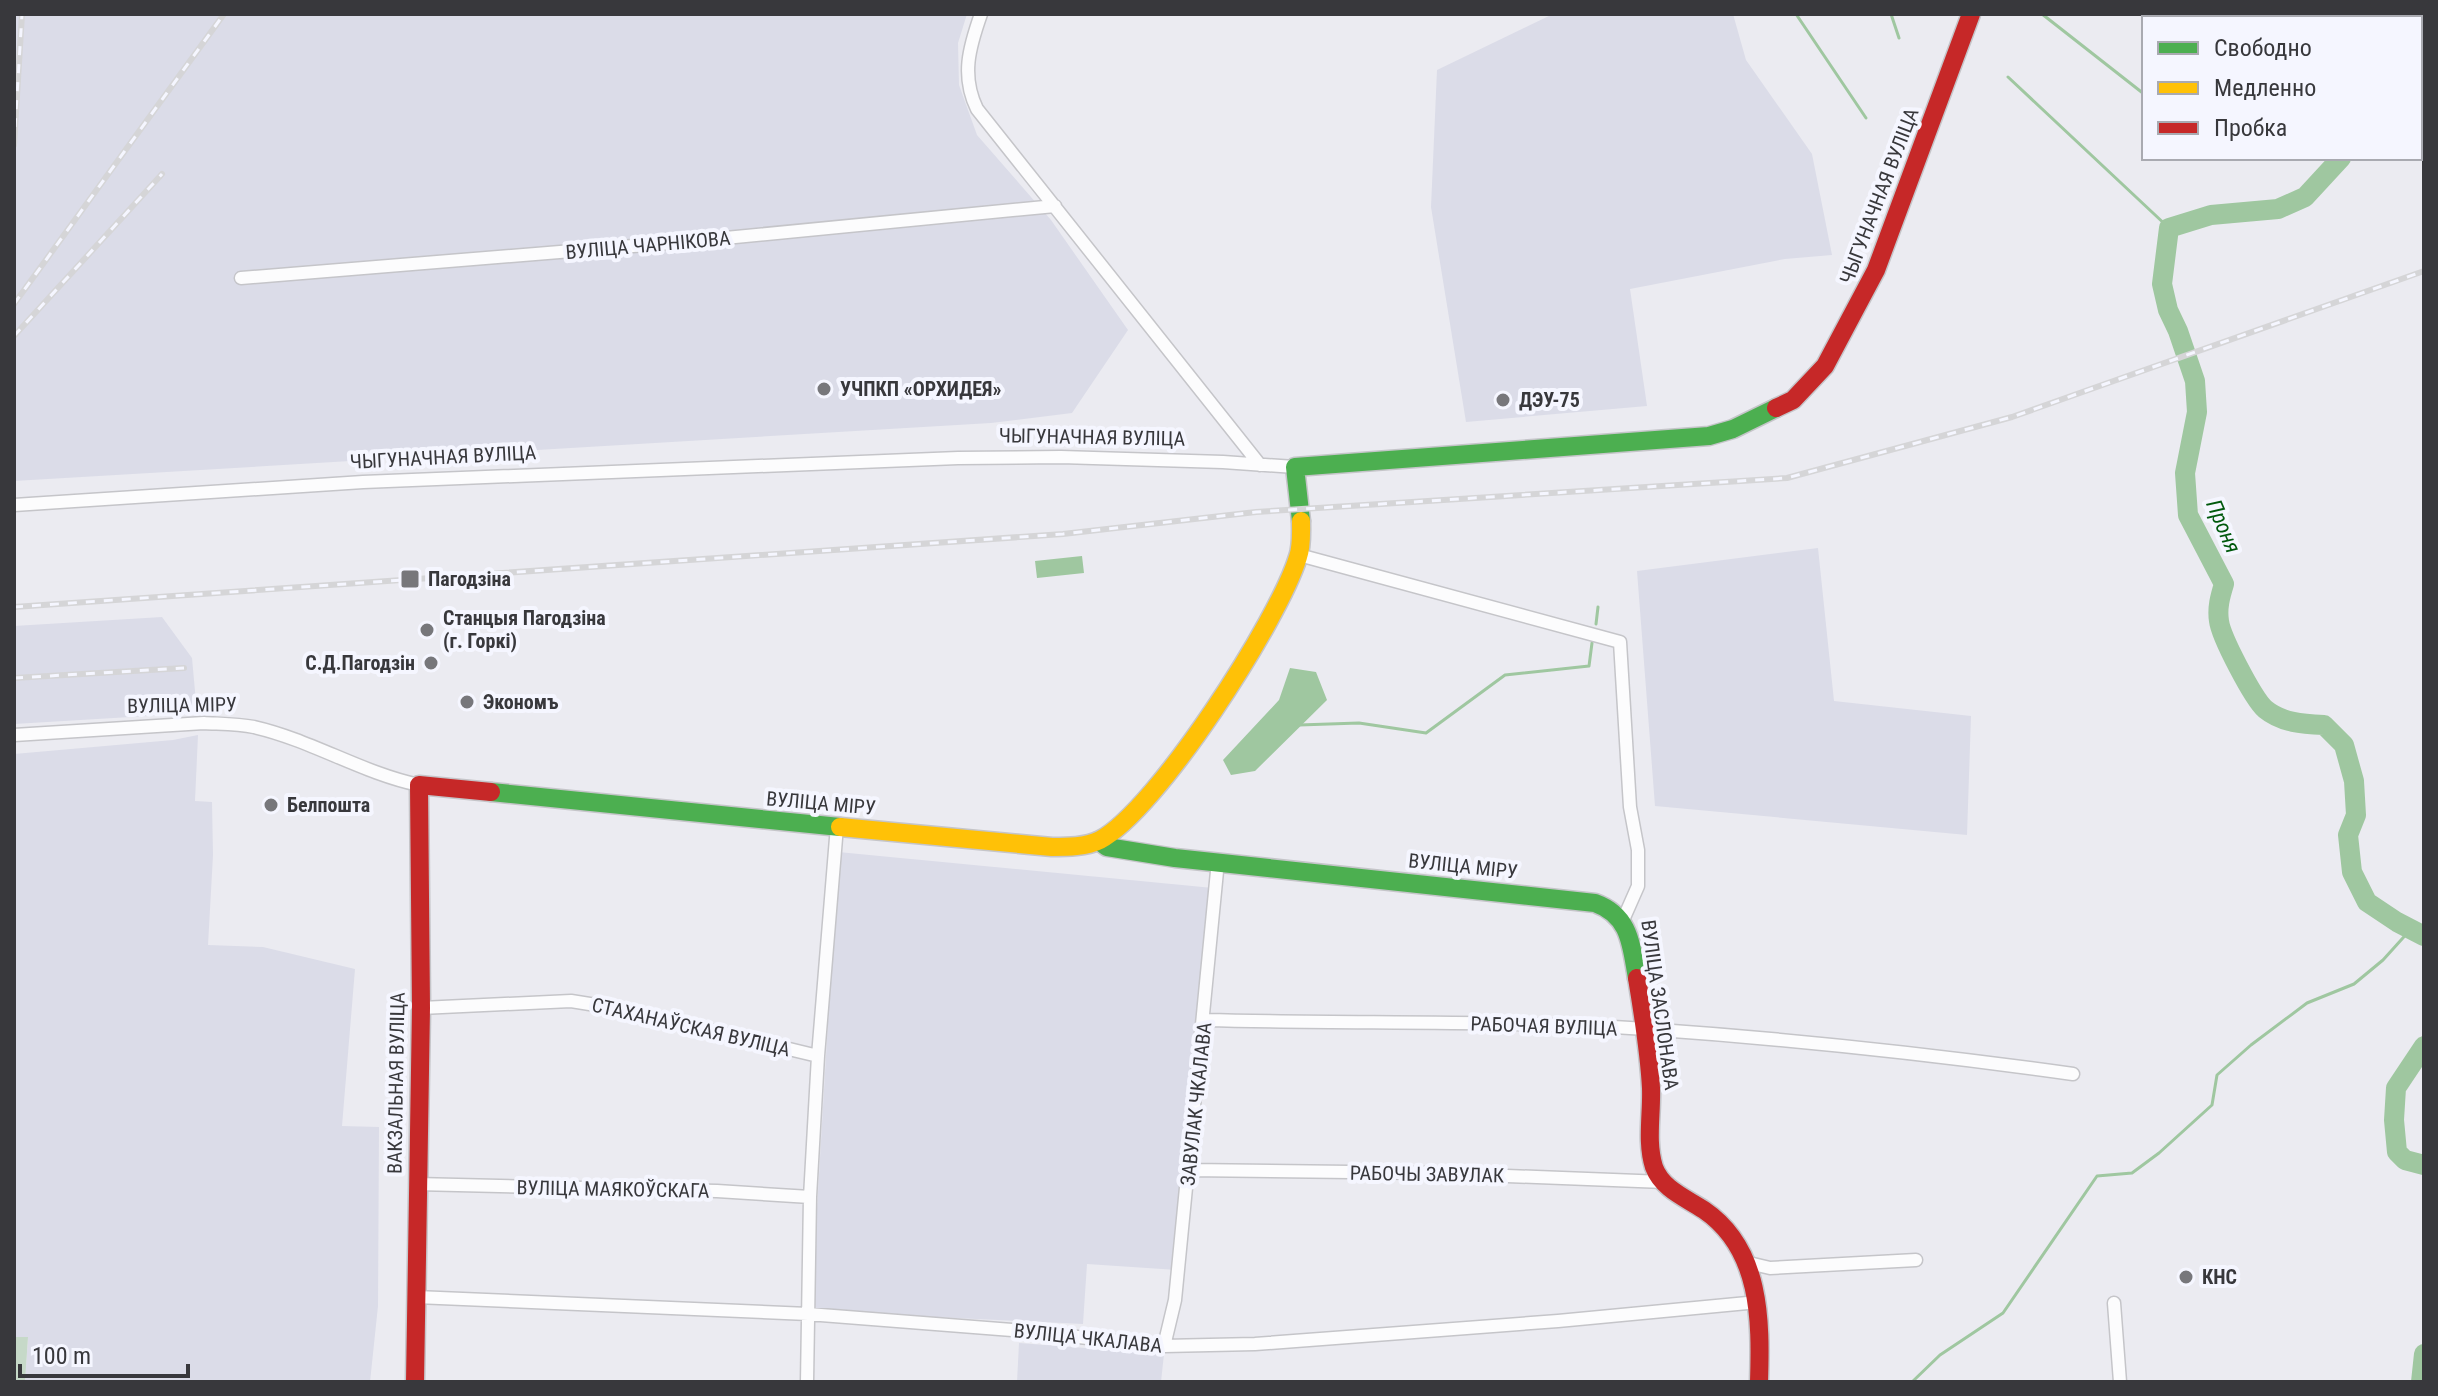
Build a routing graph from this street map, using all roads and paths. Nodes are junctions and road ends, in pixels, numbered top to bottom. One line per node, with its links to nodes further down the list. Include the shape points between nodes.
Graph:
1 (981, 14): 3 (street, via 968,50 969,93)
2 (1971, 14): 6 (street, ЧЫГУНАЧНАЯ ВУЛІЦА, via 1876,270 1825,366 1793,400 1709,436)
3 (1055, 206): 4 (street, ВУЛІЦА ЧАРНІКОВА); 5 (street)
4 (241, 278)
5 (1260, 465): 6 (street, ЧЫГУНАЧНАЯ ВУЛІЦА); 7 (street, ЧЫГУНАЧНАЯ ВУЛІЦА, via 1061,457 867,460 363,482)
6 (1295, 467): 8 (street)
7 (14, 505)
8 (1299, 555): 12 (street, via 1282,596 1205,720 1136,812); 14 (street, ВУЛІЦА ЗАСЛОНАВА, via 1620,642 1630,807 1638,850 1638,886)
9 (14, 735): 10 (street, ВУЛІЦА МІРУ, via 233,724 266,730)
10 (419, 785): 11 (street, ВУЛІЦА МІРУ); 15 (street, ВАКЗАЛЬНАЯ ВУЛІЦА)
11 (837, 826): 12 (street, ВУЛІЦА МІРУ, via 1061,847); 18 (street, СТАХАНАЎСКАЯ ВУЛІЦА)
12 (1099, 841): 13 (street, ВУЛІЦА МІРУ, via 1107,847)
13 (1218, 861): 14 (street, ВУЛІЦА МІРУ, via 1595,903 1612,908); 16 (street, ЗАВУЛАК ЧКАЛАВА)
14 (1623, 920): 17 (street, ВУЛІЦА ЗАСЛОНАВА)
15 (421, 1008): 18 (street, СТАХАНАЎСКАЯ ВУЛІЦА, via 571,1001); 22 (street, ВАКЗАЛЬНАЯ ВУЛІЦА)
16 (1205, 1020): 17 (street, РАБОЧАЯ ВУЛІЦА); 20 (street, ЗАВУЛАК ЧКАЛАВА)
17 (1644, 1029): 19 (street, РАБОЧАЯ ВУЛІЦА, via 1950,1057); 21 (street, ВУЛІЦА ЗАСЛОНАВА, via 1652,1151 1655,1170)
18 (818, 1056): 23 (street, СТАХАНАЎСКАЯ ВУЛІЦА)
19 (2073, 1074)
20 (1189, 1170): 21 (street, РАБОЧЫ ЗАВУЛАК); 30 (street, ЗАВУЛАК ЧКАЛАВА, via 1175,1300)
21 (1664, 1182): 25 (street, via 1719,1220)
22 (416, 1184): 23 (street, ВУЛІЦА МАЯКОЎСКАГА); 26 (street, ВАКЗАЛЬНАЯ ВУЛІЦА)
23 (810, 1197): 29 (street, СТАХАНАЎСКАЯ ВУЛІЦА)
24 (1916, 1260): 25 (street, via 1770,1268)
25 (1749, 1263): 27 (street)
26 (416, 1297): 29 (street, ВУЛІЦА ЧКАЛАВА); 31 (street, ВАКЗАЛЬНАЯ ВУЛІЦА)
27 (1758, 1302): 30 (street, ВУЛІЦА ЧКАЛАВА, via 1255,1344); 33 (street)
28 (2114, 1303): 34 (street)
29 (808, 1314): 30 (street, ВУЛІЦА ЧКАЛАВА); 32 (street, СТАХАНАЎСКАЯ ВУЛІЦА)
30 (1164, 1346)
31 (415, 1382)
32 (807, 1382)
33 (1759, 1382)
34 (2120, 1382)

